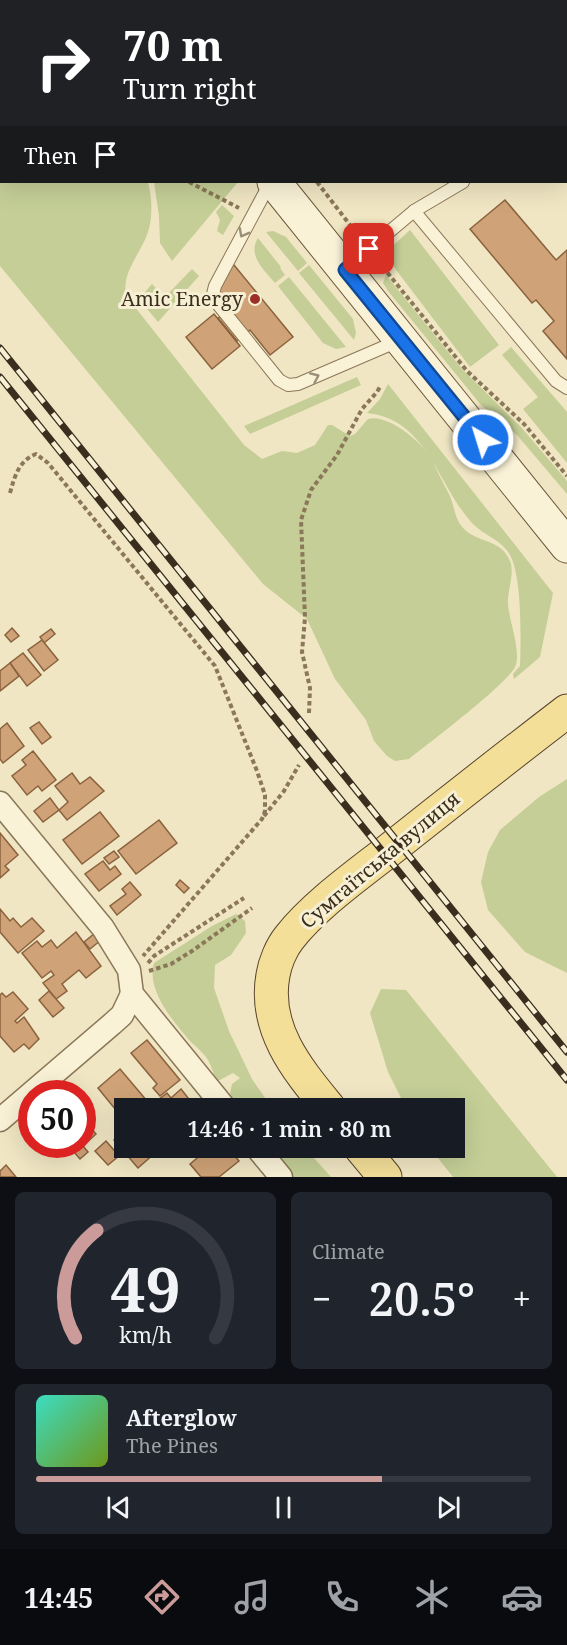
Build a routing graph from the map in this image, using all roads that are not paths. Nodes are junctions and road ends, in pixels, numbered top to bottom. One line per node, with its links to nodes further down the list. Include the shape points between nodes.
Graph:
1 (271, 183): 6 (lane, one-way to 6, via 213,294 283,383 298,384)
2 (273, 183): 5 (main road)
3 (461, 183): 4 (lane)
4 (414, 211): 5 (lane); 7 (lane, via 556,381)
5 (357, 260): 6 (main road)
6 (401, 339): 8 (main road)
7 (567, 388)
8 (567, 546)
9 (567, 711): 13 (main road, Сумгаїтська вулиця, via 357,875 287,940 272,976 272,1014 290,1057)
10 (0, 803): 11 (street, via 138,972)
11 (132, 994): 12 (street); 14 (street, via 122,1015)
12 (217, 1098)
13 (321, 1098)
14 (0, 1120)
15 (265, 1158): 17 (street)
16 (369, 1158): 18 (main road)
17 (281, 1177)
18 (385, 1177)

